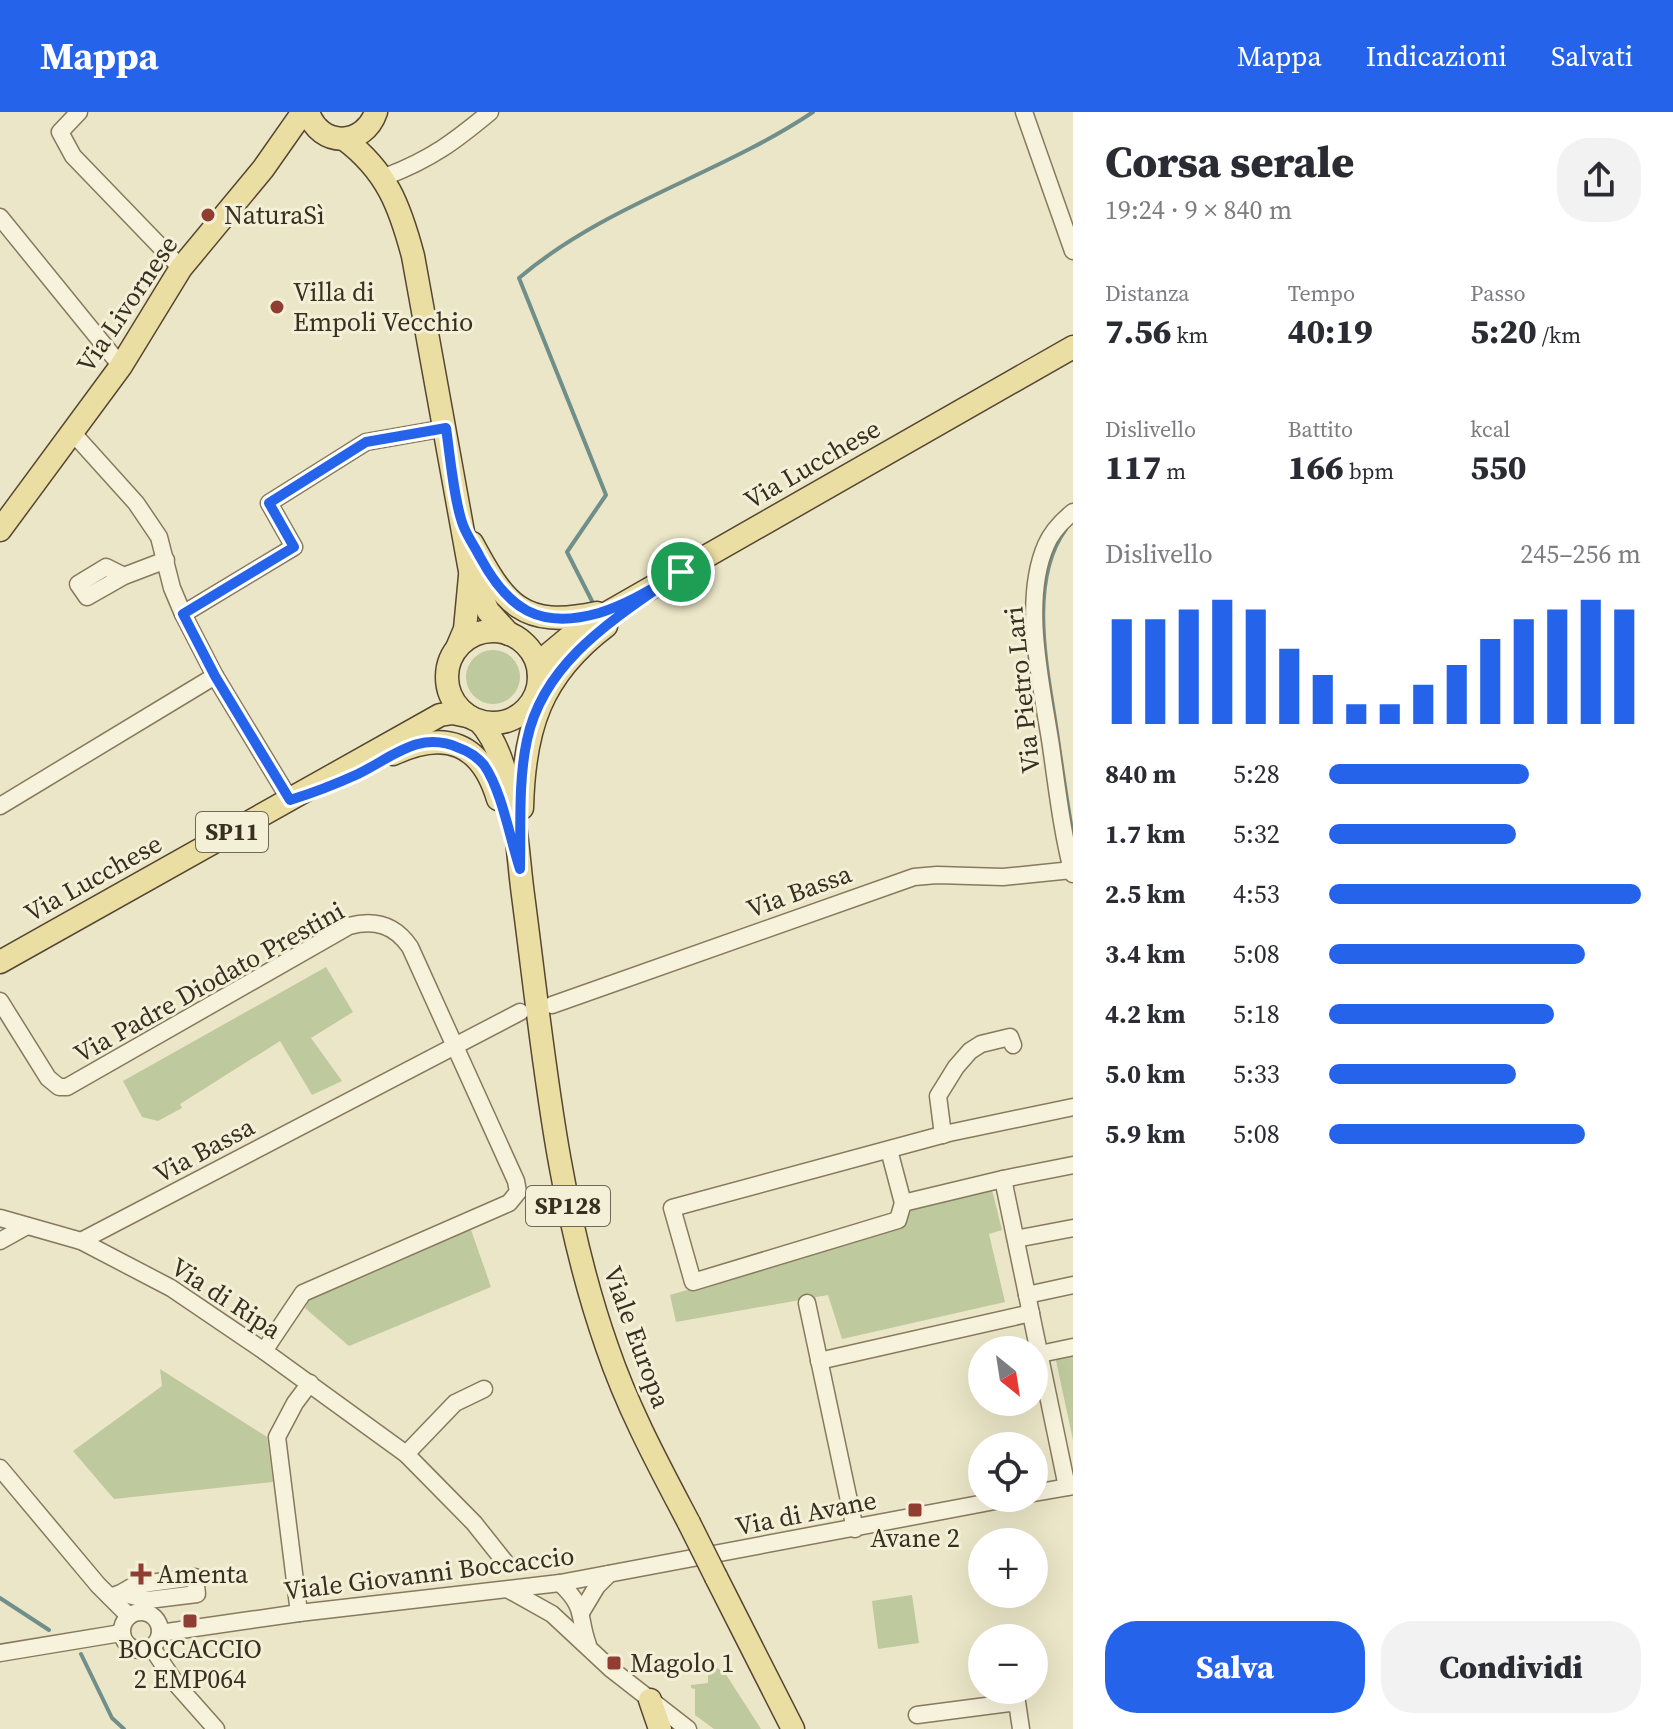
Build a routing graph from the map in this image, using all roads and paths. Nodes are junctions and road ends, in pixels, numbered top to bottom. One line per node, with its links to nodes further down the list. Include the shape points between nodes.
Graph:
1 (79, 112): 10 (street, via 60,132 73,156)
2 (306, 112): 6 (main road, Via Livornese, via 322,133); 10 (main road, Via Livornese)
3 (490, 112): 7 (street, via 448,147)
4 (1024, 112): 9 (street)
5 (375, 116): 6 (main road, via 361,134); 7 (main road, via 376,148)
6 (344, 139): 7 (main road, Via Livornese)
7 (389, 183): 13 (main road, via 413,256)
8 (0, 217): 12 (street)
9 (1073, 251)
10 (181, 268): 12 (main road, Via Livornese)
11 (1073, 347): 20 (main road, Via Lucchese)
12 (121, 366): 14 (main road, Via Livornese)
13 (446, 428): 16 (main road); 23 (street, via 366,442 269,503 294,547)
14 (72, 432): 17 (main road, Via Livornese); 18 (street, via 136,503 159,537)
15 (1073, 512): 35 (street, Via Pietro Lari, via 1046,545 1035,594 1040,671)
16 (462, 524): 19 (main road); 22 (main road, via 494,583 529,613 551,619 578,617)
17 (0, 530)
18 (166, 560): 21 (street); 23 (street)
19 (470, 571): 25 (main road, via 488,611); 26 (main road, via 465,629)
20 (681, 572): 22 (main road, Via Lucchese); 34 (main road, SP128, via 572,655 538,709 523,771)
21 (124, 576)
22 (638, 596): 24 (main road, Via Lucchese)
23 (183, 614): 28 (street)
24 (579, 629): 25 (main road, Via Lucchese, via 549,639); 27 (main road, Via Lucchese, via 549,654)
25 (514, 637): 26 (main road, Via Lucchese, via 498,632 475,635); 27 (main road, via 530,650)
26 (457, 648): 30 (main road, via 447,684 451,697)
27 (539, 675): 29 (main road, Via Lucchese, via 534,698)
28 (215, 676): 32 (street); 33 (street)
29 (519, 715): 30 (main road, Via Lucchese / SP11, via 500,723); 31 (main road, Viale Europa / SP128)
30 (473, 719): 31 (main road, Viale Europa / SP128, via 493,739); 32 (main road, Via Lucchese / SP11, via 440,715)
31 (508, 788): 34 (main road, Viale Europa / SP128)
32 (290, 800): 34 (main road, SP128, via 414,745 448,743 483,763); 36 (main road, Via Lucchese / SP11)
33 (0, 806)
34 (520, 869): 89 (main road, Viale Europa / SP128, bridge, via 561,1172 605,1341 639,1426)
35 (1072, 872): 38 (street, Via Bassa, via 914,877)
36 (0, 962)
37 (0, 1001): 40 (street, Via Padre Diodato Prestini, via 48,1078 59,1087 76,1084 362,923 402,935)
38 (552, 1005)
39 (520, 1012): 40 (street, Via Bassa)
40 (453, 1045): 53 (street, Via Bassa); 60 (street, Via Padre Diodato Prestini, via 518,1192 509,1203 303,1293)
41 (1013, 1045): 43 (street, via 1010,1037 981,1044 956,1067 938,1096)
42 (1073, 1107): 43 (street)
43 (943, 1135): 44 (street)
44 (889, 1150): 47 (street); 47 (street, via 672,1208 693,1282 898,1220)
45 (1073, 1165): 46 (street)
46 (1003, 1179): 47 (street); 51 (street)
47 (903, 1203)
48 (0, 1218): 49 (street, Via di Ripa)
49 (27, 1226): 52 (street); 53 (street, Via di Ripa)
50 (1073, 1228): 51 (street)
51 (1016, 1239): 55 (street)
52 (0, 1241)
53 (81, 1241): 60 (street, Via di Ripa, via 171,1288)
54 (1073, 1285): 55 (street)
55 (1027, 1295): 57 (street)
56 (807, 1303): 62 (street)
57 (1031, 1313): 58 (street); 62 (street)
58 (1036, 1336)
59 (1073, 1347): 61 (street)
60 (264, 1351): 63 (street, Via di Ripa)
61 (1048, 1352)
62 (819, 1361): 71 (street)
63 (310, 1383): 66 (street, Via di Ripa); 77 (street, via 277,1437)
64 (484, 1389): 66 (street, via 455,1403)
65 (1048, 1389): 68 (street)
66 (406, 1454): 72 (street, Via di Ripa)
67 (0, 1468): 79 (street)
68 (1070, 1486): 69 (street)
69 (1048, 1490)
70 (968, 1507): 71 (street, Via di Avane)
71 (855, 1529): 73 (street, Via di Avane)
72 (505, 1562)
73 (609, 1574): 74 (street, Viale Giovanni Boccaccio); 76 (street)
74 (560, 1583): 75 (street, Viale Giovanni Boccaccio); 76 (street); 78 (street)
75 (508, 1589): 77 (street, Viale Giovanni Boccaccio); 78 (street)
76 (582, 1611): 82 (street)
77 (299, 1613): 81 (street, Viale Giovanni Boccaccio)
78 (552, 1614): 82 (street)
79 (129, 1616): 80 (street); 81 (street, via 147,1613 157,1621)
80 (121, 1633): 81 (street, via 130,1648 141,1651); 83 (street)
81 (156, 1640): 86 (street, via 177,1685)
82 (589, 1648): 84 (street)
83 (0, 1656)
84 (650, 1700): 87 (main road); 88 (street)
85 (917, 1715): 90 (street, via 1017,1702)
86 (216, 1729)
87 (660, 1729)
88 (688, 1729)
89 (793, 1729)
90 (1021, 1729)

